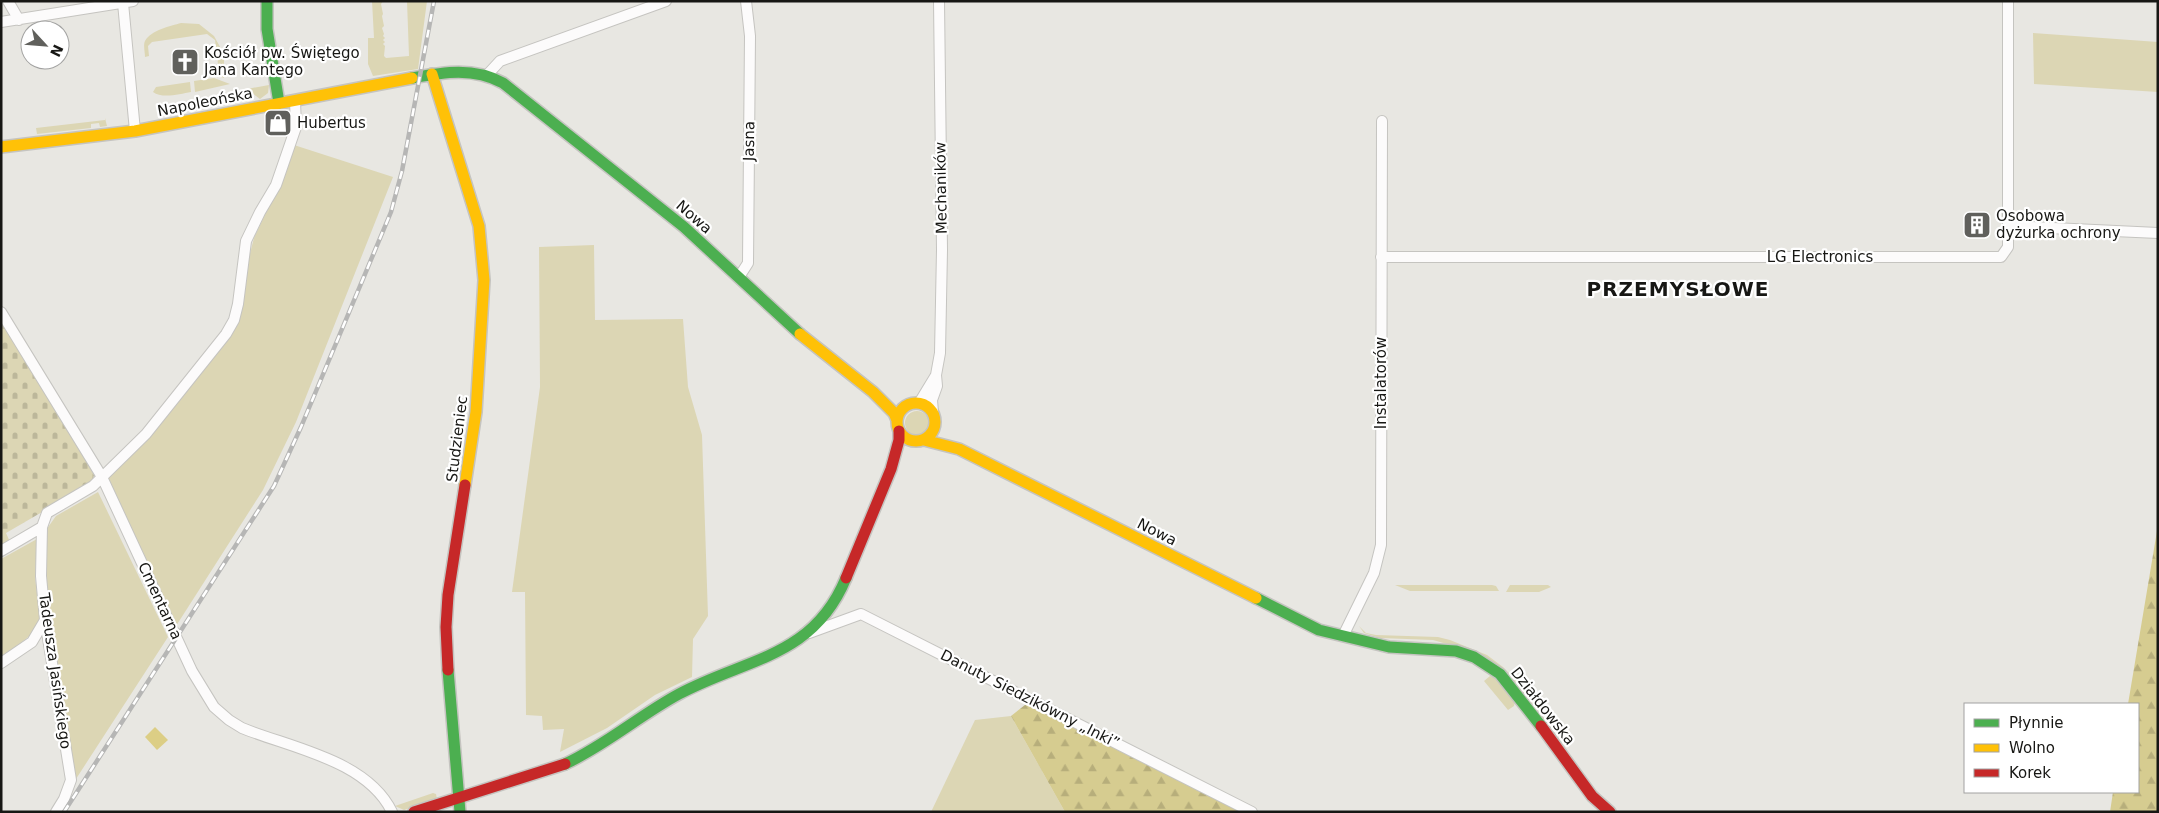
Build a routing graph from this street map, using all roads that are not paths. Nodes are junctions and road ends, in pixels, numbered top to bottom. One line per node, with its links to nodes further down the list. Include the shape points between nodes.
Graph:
1 (8, 1): 9 (street)
2 (267, 1): 14 (street, via 267,29)
3 (666, 1): 12 (street, via 500,61)
4 (746, 1): 21 (street, Jasna, via 750,36 748,263)
5 (939, 1): 23 (street, Mechaników, via 942,250 940,354)
6 (2008, 1): 18 (street, LG Electronics)
7 (128, 2): 8 (street); 16 (street)
8 (88, 4): 9 (street)
9 (19, 20): 10 (street)
10 (1, 22)
11 (432, 74): 12 (street, Napoleońska, via 467,70); 13 (street, Napoleońska); 40 (street, Studzieniec, via 479,226 484,280 476,412 446,627)
12 (488, 74): 21 (street, Nowa, via 652,201)
13 (295, 101): 14 (street, Napoleońska); 33 (street, via 296,127 287,156 276,186 246,241 234,320 146,434)
14 (279, 103): 16 (street, Napoleońska)
15 (1382, 121): 20 (street, Instalatorów)
16 (135, 130): 17 (street, Napoleońska)
17 (1, 147)
18 (2008, 226): 19 (street); 20 (street, LG Electronics, via 2008,247 2001,257)
19 (2158, 232)
20 (1381, 257): 38 (street, Instalatorów, via 1380,546 1374,573)
21 (739, 277): 24 (street, Nowa, via 796,330)
22 (1, 312): 33 (street, Cmentarna)
23 (936, 375): 25 (street); 27 (street, Mechaników)
24 (873, 392): 26 (street, Nowa); 28 (street, Nowa, via 894,413)
25 (919, 403): 26 (street); 27 (street)
26 (906, 406): 28 (street, via 899,415)
27 (933, 412): 29 (street)
28 (898, 425): 30 (street, via 907,439); 32 (street, via 900,440)
29 (935, 425): 30 (street, via 932,434); 31 (street, Nowa)
30 (920, 441): 31 (street, Nowa, via 931,440); 32 (street)
31 (959, 448): 38 (street, Nowa, via 1299,621)
32 (891, 469): 37 (street, via 842,588 826,615)
33 (102, 477): 34 (street, via 47,513); 42 (street, Cmentarna, via 192,671 214,707 242,728 348,769 380,791)
34 (42, 527): 35 (street); 36 (street, Tadeusza Jasińskiego, via 41,576)
35 (1, 551)
36 (45, 620): 39 (street, via 32,642); 41 (street, Tadeusza Jasińskiego, via 71,780)
37 (805, 635): 40 (street, via 777,653 681,693 594,750 566,764); 45 (street, Danuty Siedzikówny „Inki”, via 861,614)
38 (1344, 636): 46 (street, Działdowska, via 1389,647 1456,651 1487,665 1515,691 1592,796)
39 (1, 663)
40 (459, 798): 43 (street); 44 (street, Studzieniec)
41 (56, 812)
42 (392, 812)
43 (414, 812)
44 (460, 812)
45 (1252, 812)
46 (1610, 812)

